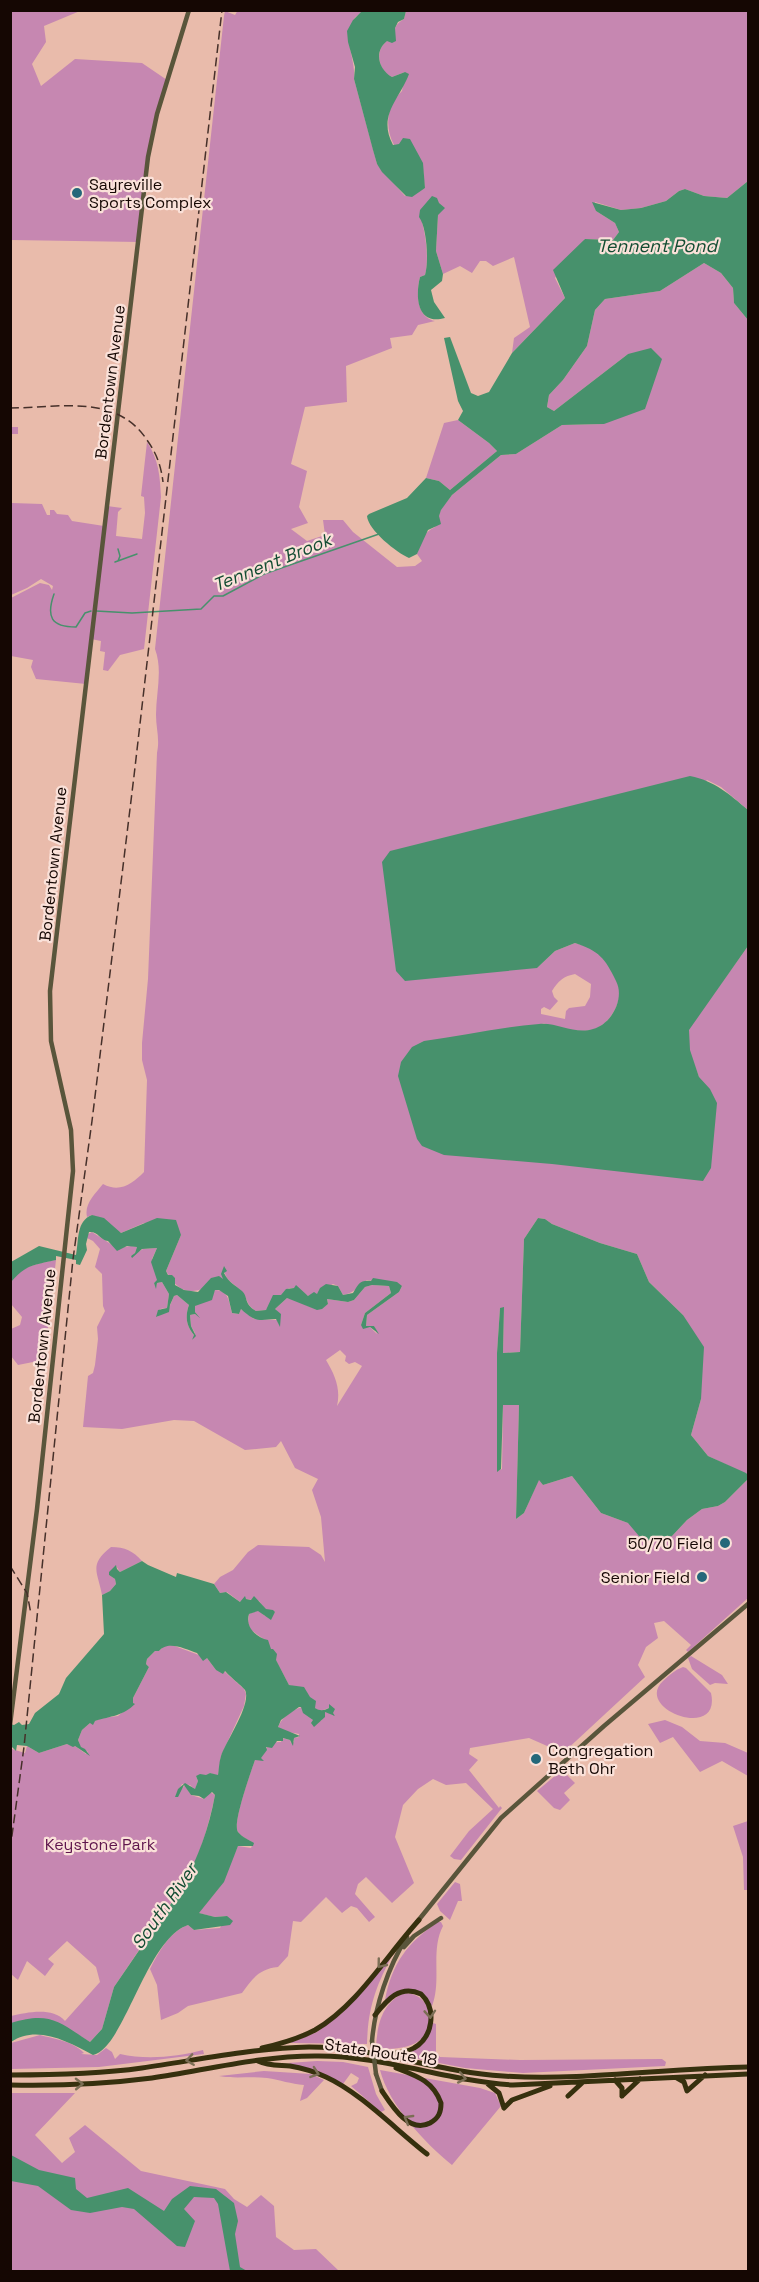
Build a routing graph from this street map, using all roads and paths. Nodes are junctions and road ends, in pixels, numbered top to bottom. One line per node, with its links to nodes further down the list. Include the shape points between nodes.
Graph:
1 (189, 10): 3 (main road, Bordentown Avenue, via 150,147 49,1009 52,1053 73,1143 73,1171)
2 (748, 1604): 5 (main road, via 501,1818)
3 (11, 1724)
4 (441, 1918): 6 (main road)
5 (419, 1920): 6 (main road); 8 (highway, one-way to 8, via 332,2019 301,2037)
6 (402, 1949): 7 (main road)
7 (375, 2015): 9 (highway, one-way to 9, via 393,1995 404,1991 421,1994 431,2011 429,2031 419,2044 407,2051); 24 (main road, bridge, via 372,2041)
8 (248, 2052): 9 (highway, State Route 18, via 316,2047); 14 (highway, State Route 18, one-way to 14, via 110,2072)
9 (382, 2054): 12 (highway, State Route 18, via 449,2069 519,2077)
10 (258, 2061): 11 (highway, State Route 18, via 313,2056); 23 (highway, State Route 18, one-way to 10, via 121,2081); 25 (highway, one-way to 25, via 309,2070 338,2083)
11 (384, 2063): 20 (highway, State Route 18, one-way to 20); 24 (highway, one-way to 24, via 427,2082 441,2103 440,2114 425,2125 412,2123 397,2112)
12 (748, 2067)
13 (748, 2074): 15 (highway, State Route 18)
14 (10, 2075)
15 (705, 2075): 16 (highway, State Route 18); 16 (highway, via 687,2091 684,2082)
16 (672, 2077): 17 (highway, State Route 18)
17 (640, 2079): 18 (highway, State Route 18); 18 (highway, via 622,2096 622,2088)
18 (615, 2080): 19 (highway, State Route 18)
19 (583, 2082): 22 (highway, State Route 18); 22 (highway, via 568,2096 569,2090)
20 (487, 2084): 21 (highway, State Route 18); 21 (highway, via 499,2093 504,2108 512,2100)
21 (554, 2084): 22 (highway, State Route 18)
22 (563, 2084)
23 (10, 2085)
24 (382, 2091)
25 (427, 2154)

